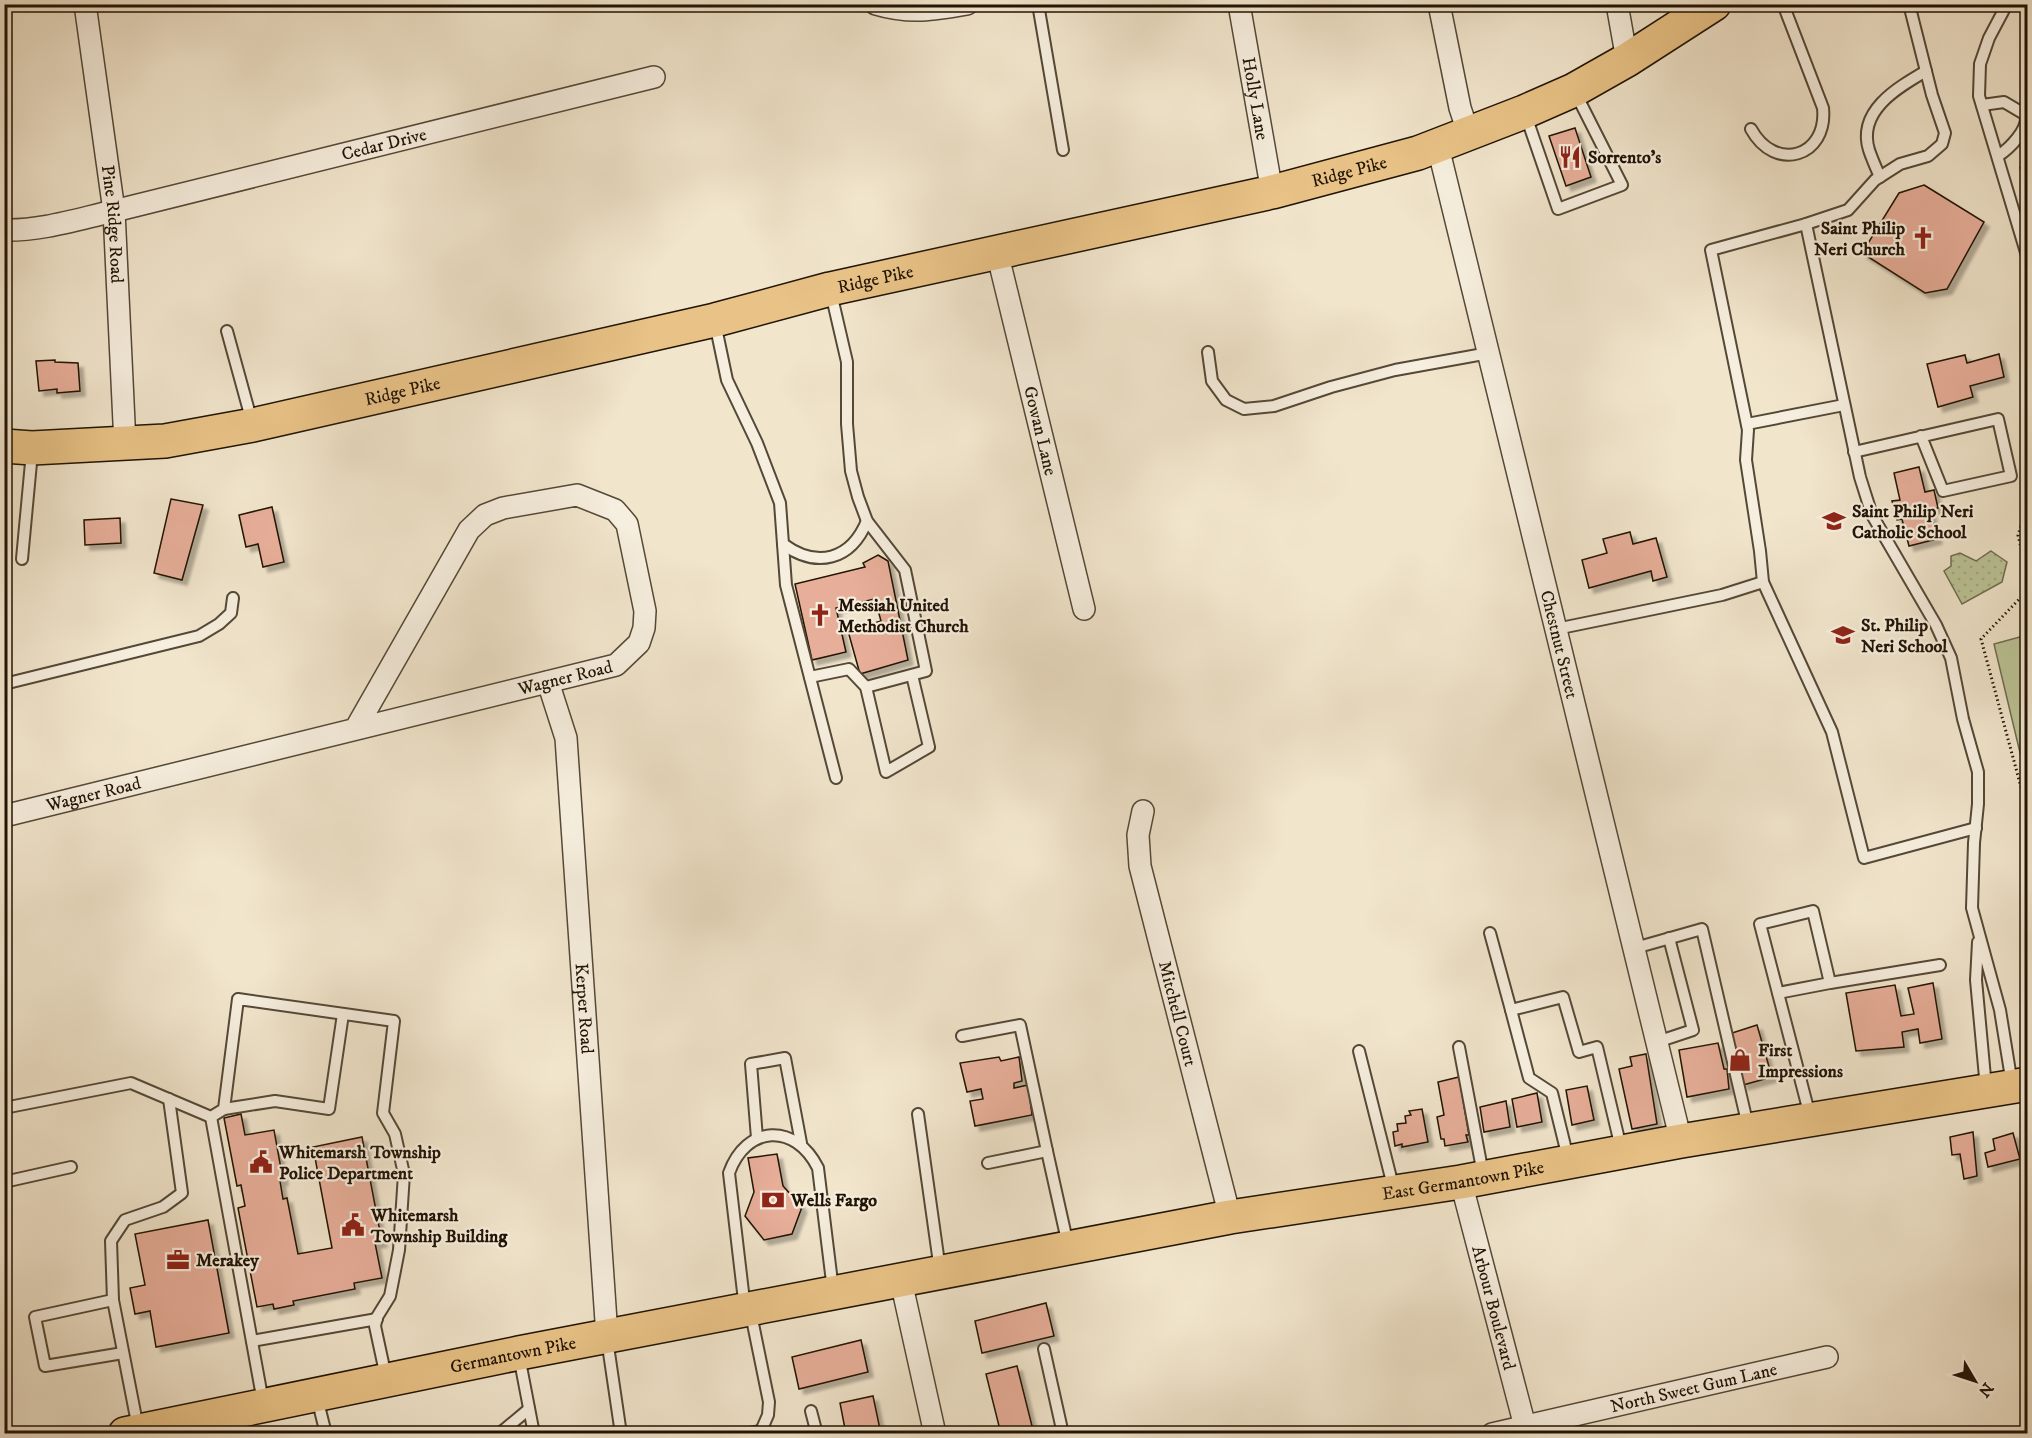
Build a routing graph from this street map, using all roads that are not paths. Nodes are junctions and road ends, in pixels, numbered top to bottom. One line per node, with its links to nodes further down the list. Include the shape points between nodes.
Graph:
1 (85, 4): 25 (street, Pine Ridge Road)
2 (876, 4): 3 (street, via 928,11)
3 (967, 4)
4 (1038, 4): 21 (lane)
5 (1239, 4): 24 (street, Holly Lane)
6 (1440, 4): 19 (street)
7 (1617, 4): 12 (street)
8 (1714, 4): 12 (main road, Ridge Pike)
9 (1783, 4): 18 (lane, via 1823,108 1821,133 1814,144 1791,155 1767,149)
10 (1909, 4): 13 (lane)
11 (2007, 4): 16 (lane, via 1980,64)
12 (1628, 60): 15 (main road, Ridge Pike)
13 (1926, 71): 23 (lane, via 1879,105 1867,127 1868,148); 23 (lane, via 1945,133 1942,144 1928,156 1900,164)
14 (654, 77): 25 (street, Cedar Drive)
15 (1574, 90): 17 (main road, Ridge Pike); 17 (lane, via 1622,185 1558,209)
16 (1982, 105): 22 (lane); 22 (lane, via 2004,102 2026,115 2027,120 2011,147)
17 (1524, 112): 19 (main road, Ridge Pike)
18 (1751, 129)
19 (1468, 135): 20 (main road, Ridge Pike)
20 (1438, 147): 24 (main road, Ridge Pike); 34 (street, Chestnut Street)
21 (1063, 150)
22 (1998, 156): 29 (lane)
23 (1880, 177): 26 (lane, via 1848,210)
24 (1272, 192): 28 (main road, Ridge Pike)
25 (114, 211): 27 (street, Cedar Drive, via 41,227); 39 (street, Pine Ridge Road)
26 (1806, 224): 35 (lane); 36 (lane, via 1711,250)
27 (4, 230)
28 (997, 252): 30 (main road, Ridge Pike); 47 (street, Gowan Lane)
29 (2028, 259)
30 (830, 289): 31 (main road, Ridge Pike); 42 (lane, via 847,362 851,471)
31 (715, 320): 37 (main road, Ridge Pike); 43 (lane, via 727,380 780,503)
32 (227, 331): 37 (lane)
33 (1208, 352): 34 (lane, via 1212,381 1226,400 1244,409 1274,406 1395,370)
34 (1489, 353): 48 (street, Chestnut Street)
35 (1844, 405): 36 (lane); 41 (lane)
36 (1747, 424): 45 (lane, via 1746,460)
37 (253, 425): 39 (main road, Ridge Pike, via 187,438)
38 (1922, 436): 38 (lane, via 1998,419 2011,476 1943,491); 41 (lane)
39 (125, 444): 40 (main road, Ridge Pike)
40 (18, 447): 44 (lane)
41 (1854, 452): 58 (lane, via 1872,515 1952,658 1978,772)
42 (867, 521): 43 (lane, via 852,546 824,558 795,552); 49 (lane, via 905,570 926,671)
43 (783, 543): 50 (lane, via 786,585)
44 (22, 559)
45 (1763, 582): 48 (lane, via 1722,595); 58 (lane, via 1832,732 1864,858)
46 (233, 598): 52 (lane, via 231,613 199,636)
47 (1084, 609)
48 (1556, 629): 62 (street, Chestnut Street)
49 (912, 675): 53 (lane); 53 (lane, via 929,747 886,772)
50 (810, 677): 53 (lane, via 849,669); 55 (lane)
51 (548, 682): 54 (street, Wagner Road); 54 (street, Wagner Road, via 616,665 639,643 644,628 645,611 627,524 615,510 577,495 503,508 484,515 469,530); 99 (street, Kerper Road, via 566,738)
52 (4, 684)
53 (866, 687)
54 (356, 728): 57 (street, Wagner Road)
55 (836, 778)
56 (1143, 811): 91 (street, Mitchell Court, via 1138,835 1140,866)
57 (4, 816)
58 (1976, 828): 60 (lane, via 1972,908)
59 (1490, 933): 66 (lane)
60 (1979, 933): 72 (lane, via 2000,1010); 72 (lane, via 1976,980)
61 (1669, 938): 62 (lane); 69 (lane, via 1693,1030); 79 (lane, via 1702,929)
62 (1635, 948): 69 (street, Chestnut Street)
63 (1940, 965): 64 (lane)
64 (1830, 983): 65 (lane); 65 (lane, via 1813,911 1760,924)
65 (1778, 993): 78 (lane)
66 (1511, 1010): 84 (lane, via 1563,997 1579,1052 1597,1047); 85 (lane, via 1529,1078 1552,1093)
67 (342, 1014): 75 (lane, via 329,1109 275,1101); 75 (lane, via 237,999); 98 (lane, via 394,1021 383,1113 395,1134 405,1174 399,1250 390,1296)
68 (962, 1036): 83 (lane, via 1020,1025)
69 (1657, 1042): 81 (street, Chestnut Street)
70 (1459, 1047): 88 (lane)
71 (1359, 1051): 90 (lane)
72 (2009, 1087): 78 (main road, East Germantown Pike)
73 (169, 1099): 74 (lane, via 131,1083); 77 (lane); 96 (lane, via 182,1193 163,1207 125,1220 117,1229 111,1241)
74 (4, 1108)
75 (224, 1109): 77 (lane)
76 (918, 1114): 93 (lane)
77 (210, 1117): 100 (lane)
78 (1811, 1119): 79 (main road, East Germantown Pike)
79 (1749, 1130): 81 (main road, East Germantown Pike)
80 (757, 1138): 82 (lane, via 787,1136); 82 (lane, via 752,1064 785,1058); 97 (lane, via 743,1146 729,1173)
81 (1681, 1141): 84 (main road, East Germantown Pike)
82 (801, 1143): 95 (lane, via 818,1168)
83 (1047, 1151): 86 (lane); 92 (lane)
84 (1622, 1152): 85 (main road, East Germantown Pike)
85 (1569, 1162): 88 (main road, East Germantown Pike)
86 (988, 1163)
87 (71, 1167): 89 (lane)
88 (1472, 1180): 90 (main road, East Germantown Pike); 110 (street, Arbour Boulevard)
89 (4, 1182)
90 (1394, 1191): 91 (main road, East Germantown Pike)
91 (1230, 1217): 92 (main road, East Germantown Pike)
92 (1069, 1248): 93 (main road, East Germantown Pike)
93 (940, 1273): 94 (main road, East Germantown Pike)
94 (901, 1281): 95 (main road, Germantown Pike); 119 (street)
95 (834, 1293): 97 (main road, Germantown Pike)
96 (113, 1300): 102 (lane); 102 (lane, via 35,1317 45,1366)
97 (745, 1309): 99 (main road, Germantown Pike); 112 (lane, via 752,1319 769,1402)
98 (377, 1319): 100 (lane); 105 (lane, via 375,1326)
99 (607, 1336): 103 (main road, Germantown Pike); 116 (lane)
100 (252, 1341): 107 (lane)
101 (1044, 1349): 120 (lane)
102 (123, 1353): 111 (lane)
103 (519, 1353): 105 (main road, Germantown Pike); 108 (lane)
104 (1827, 1357): 110 (street, North Sweet Gum Lane)
105 (386, 1380): 106 (main road, Germantown Pike)
106 (316, 1394): 107 (main road, Germantown Pike); 113 (lane)
107 (264, 1405): 111 (main road, Germantown Pike)
108 (529, 1409): 114 (lane); 115 (lane)
109 (811, 1411): 118 (lane)
110 (1526, 1430): 121 (street, North Sweet Gum Lane)
111 (132, 1432)
112 (761, 1432): 117 (lane)
113 (326, 1434)
114 (499, 1434)
115 (534, 1434)
116 (621, 1434)
117 (744, 1434)
118 (817, 1434)
119 (935, 1434)
120 (1063, 1434)
121 (1492, 1434)

